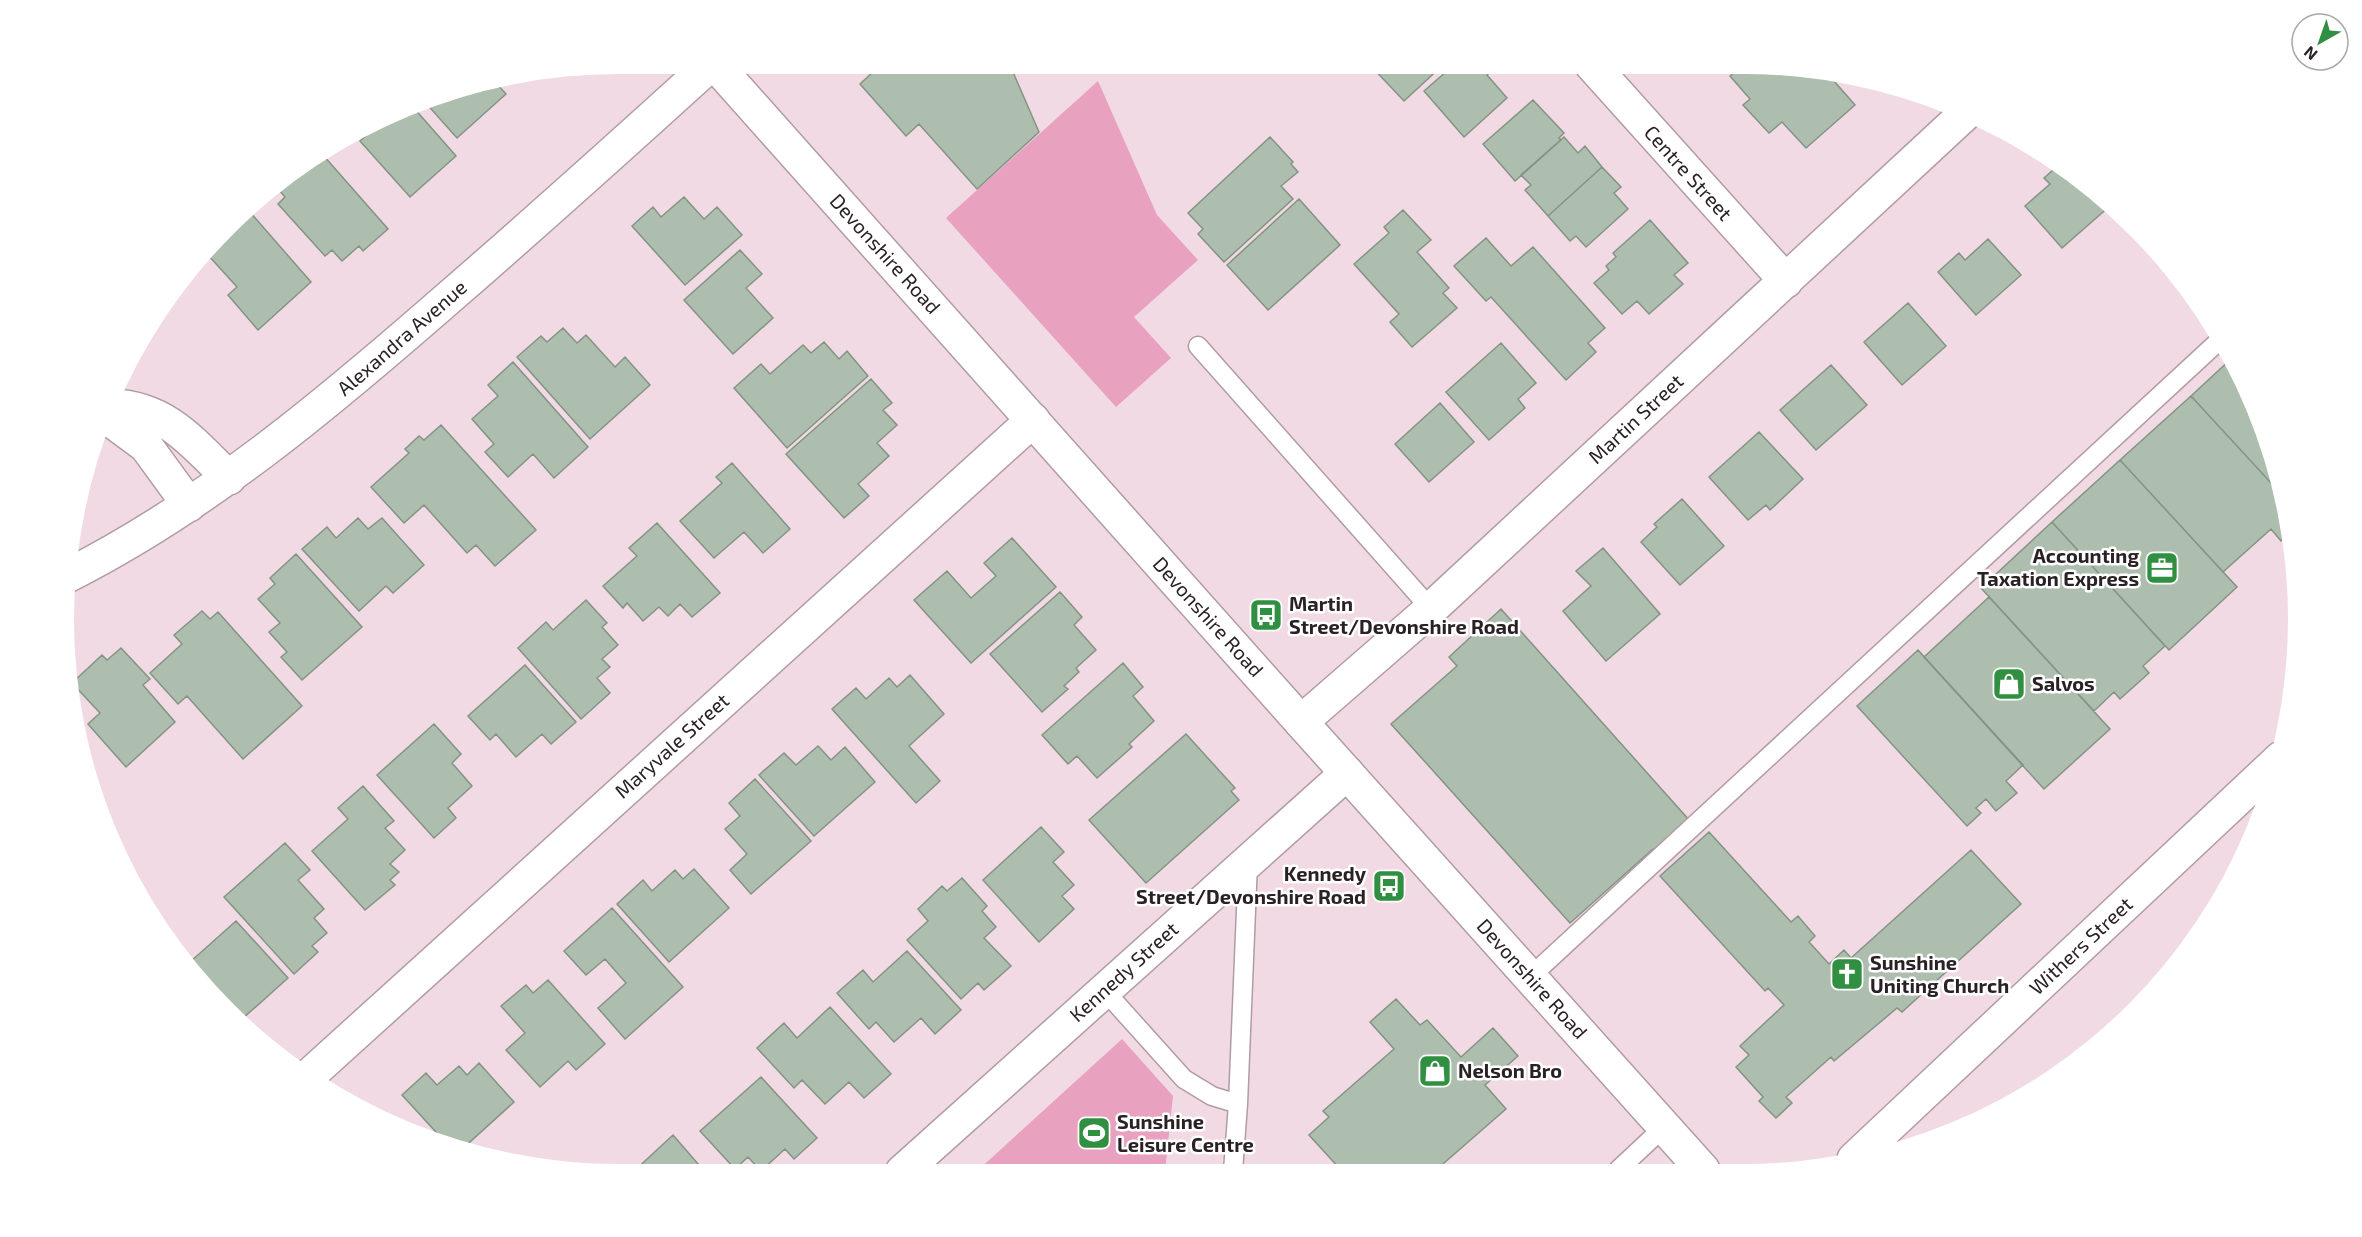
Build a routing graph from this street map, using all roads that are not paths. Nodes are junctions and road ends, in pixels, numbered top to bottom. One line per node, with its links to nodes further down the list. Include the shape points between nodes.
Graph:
1 (701, 74): 11 (street, Alexandra Avenue, via 391,349)
2 (723, 74): 10 (street, Devonshire Road)
3 (1600, 74): 5 (street, Centre Street)
4 (1960, 119): 5 (street, Martin Street)
5 (1786, 281): 14 (street, Martin Street)
6 (2214, 345): 19 (lane)
7 (1198, 346): 14 (lane)
8 (117, 407): 11 (street, via 150,412 181,432)
9 (111, 420): 12 (street, via 146,446)
10 (1033, 420): 15 (street, Devonshire Road); 21 (street, Maryvale Street)
11 (229, 478): 12 (street, Alexandra Avenue)
12 (189, 505): 13 (street, Alexandra Avenue)
13 (76, 571)
14 (1431, 609): 15 (street, Martin Street)
15 (1300, 722): 17 (street, Devonshire Road)
16 (2267, 772): 24 (street, Withers Street)
17 (1347, 773): 18 (street, Kennedy Street); 19 (street, Devonshire Road)
18 (1248, 862): 20 (street, Kennedy Street); 22 (lane)
19 (1530, 977): 23 (street, Devonshire Road)
20 (1104, 990): 22 (lane, via 1184,1079 1212,1096); 25 (street, Kennedy Street)
21 (314, 1071)
22 (1238, 1104): 26 (lane)
23 (1664, 1127): 27 (lane); 28 (street, Devonshire Road)
24 (1864, 1150)
25 (911, 1164)
26 (1234, 1164)
27 (1624, 1164)
28 (1698, 1164)

